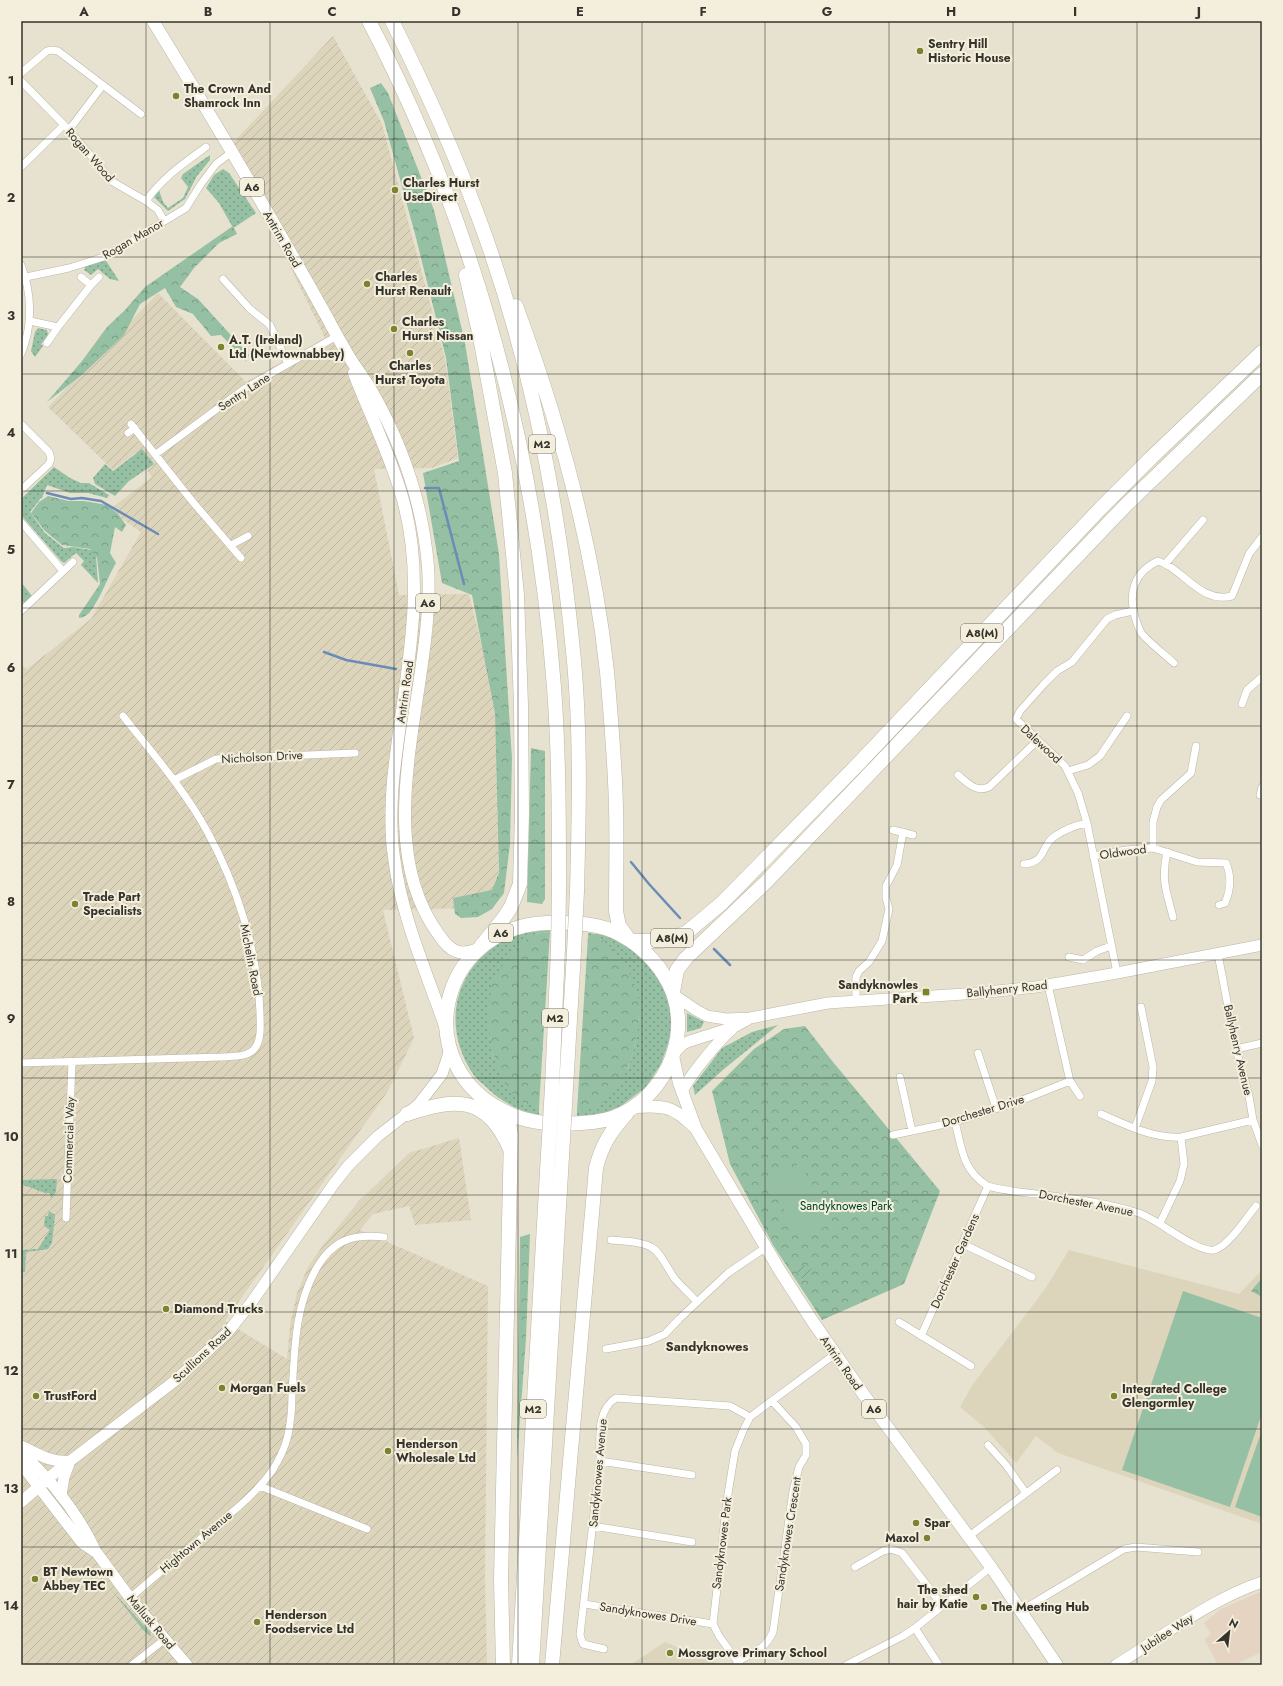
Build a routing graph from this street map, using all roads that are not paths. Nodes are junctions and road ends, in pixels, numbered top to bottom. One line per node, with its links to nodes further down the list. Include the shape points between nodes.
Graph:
1 (153, 21): 12 (main road, Antrim Road / A6)
2 (368, 21): 8 (highway, M2)
3 (392, 21): 5 (highway, M2)
4 (21, 73): 7 (street, via 47,51 52,50 58,51)
5 (420, 77): 69 (highway, via 473,191 520,316 541,377 575,496 588,556 606,671 616,808 616,911 619,926); 108 (highway, M2, bridge, via 476,210 499,278 533,402 564,569 574,662 579,817 566,1088)
6 (21, 81): 10 (street, Rogan Wood)
7 (103, 85): 9 (street); 10 (street)
8 (411, 108): 72 (highway, via 462,258 480,337 505,473 517,595 522,705 520,884 511,907); 108 (highway, M2, bridge, via 462,237 487,315 526,473 539,549 554,689 558,781 558,949 552,1087)
9 (141, 114)
10 (67, 127): 13 (street); 14 (street, Rogan Wood, via 113,182)
11 (206, 147): 14 (street, via 168,176)
12 (232, 152): 15 (street, Rogan Manor, via 216,164 186,208); 24 (main road, Antrim Road / A6)
13 (21, 168)
14 (146, 201): 15 (street, Rogan Wood, via 158,210)
15 (164, 221): 17 (street, Rogan Manor, via 107,256 70,268)
16 (21, 265): 17 (street)
17 (26, 277): 22 (street)
18 (81, 277): 21 (street)
19 (99, 277): 21 (street, Rogan Manor)
20 (224, 279): 29 (street, via 250,309 270,325)
21 (91, 285): 23 (street, Rogan Manor)
22 (30, 321): 23 (street); 27 (street)
23 (58, 328): 25 (street, Rogan Manor)
24 (337, 336): 28 (main road, Antrim Road / A6); 29 (street, Sentry Lane)
25 (47, 343)
26 (1262, 352): 69 (highway, A8(M), via 1100,509 862,760 722,903 686,933 662,941)
27 (21, 354)
28 (348, 355): 72 (main road, Antrim Road / A6, via 371,389 399,447 416,496 426,545 427,628 405,801 405,842 410,866 420,902 436,932 446,944 456,952 465,953); 82 (main road, Antrim Road / A6, via 396,477 411,539 414,577 413,626 391,801 392,845 403,902)
29 (288, 364): 33 (street, Sentry Lane, via 244,389)
30 (1262, 374): 77 (highway, A8(M), via 1126,504 767,881 686,958 678,970)
31 (21, 424): 34 (street, via 49,452 51,459 49,464)
32 (128, 433): 33 (street, via 133,426)
33 (156, 454): 39 (street)
34 (21, 490)
35 (1203, 520): 42 (street)
36 (22, 527): 43 (street)
37 (248, 536): 39 (street)
38 (1262, 537): 42 (street, via 1249,554 1232,596 1212,596 1184,579)
39 (231, 546): 40 (street)
40 (241, 558)
41 (73, 562): 43 (street)
42 (1166, 563): 45 (street, via 1154,563 1136,580 1132,590)
43 (63, 571): 44 (street)
44 (21, 611)
45 (1133, 611): 46 (street, via 1141,633); 51 (street, Dalewood, via 1107,619 1072,662 1057,671 1020,711 1016,719)
46 (1174, 664)
47 (1262, 676): 48 (street, via 1247,690)
48 (1242, 704)
49 (123, 716): 56 (street, Michelin Road)
50 (1127, 716): 54 (street, via 1100,756 1088,765)
51 (1038, 740): 54 (street, Dalewood); 55 (street, via 989,787 982,790 976,788)
52 (1196, 746): 63 (street, Oldwood, via 1191,773 1161,800 1157,807 1153,822)
53 (355, 754): 56 (street, Nicholson Drive, via 216,759)
54 (1068, 771): 59 (street, Dalewood)
55 (958, 775)
56 (174, 780): 88 (street, Michelin Road, via 207,831 232,884 246,928 257,979 260,1035 254,1048 247,1055)
57 (1262, 787): 58 (street)
58 (1260, 796)
59 (1087, 823): 65 (street, Dalewood); 66 (street, via 1054,836 1039,859 1033,864)
60 (893, 830): 61 (street)
61 (903, 832): 62 (street); 78 (street, via 897,865 886,886 889,909 882,942 856,977)
62 (913, 835)
63 (1153, 848): 64 (street, Oldwood); 65 (street, Oldwood)
64 (1167, 852): 67 (street, Oldwood, via 1197,862 1226,863 1230,874 1230,892 1225,902); 68 (street, via 1163,869 1164,883)
65 (1093, 856): 71 (street, Dalewood)
66 (1024, 864)
67 (1219, 905)
68 (1173, 917)
69 (630, 940): 72 (highway, A6, via 607,929 587,924 536,923 505,931); 77 (highway, A6, via 656,963)
70 (1262, 945): 73 (main road, Ballyhenry Road)
71 (1111, 946): 74 (street, via 1083,960); 75 (street, Dalewood)
72 (480, 947): 82 (highway, A6, via 462,969 451,990)
73 (1218, 954): 75 (main road, Ballyhenry Road); 85 (street, Ballyhenry Avenue)
74 (1070, 957)
75 (1117, 973): 76 (main road, Ballyhenry Road)
76 (1048, 985): 78 (main road, Ballyhenry Road, via 979,993); 91 (street)
77 (673, 993): 80 (main road, Ballyhenry Road, via 708,1016 726,1019); 87 (highway, A6, via 678,1031)
78 (856, 1000): 80 (main road, Ballyhenry Road)
79 (1141, 1007): 102 (street, via 1153,1067 1152,1081)
80 (750, 1018): 81 (main road, Ballyhenry Road)
81 (734, 1027): 87 (main road, Ballyhenry Road, via 683,1044); 92 (main road, via 696,1070)
82 (447, 1032): 84 (highway, A6)
83 (1262, 1043): 85 (street)
84 (449, 1047): 94 (highway, A6, via 460,1073); 96 (main road, Scullions Road, via 442,1074)
85 (1236, 1049): 99 (street, Ballyhenry Avenue)
86 (978, 1054): 95 (street)
87 (673, 1055): 92 (main road, Antrim Road / A6); 97 (highway, A6, via 660,1081)
88 (72, 1062): 89 (street, Michelin Road); 111 (street, Commercial Way)
89 (21, 1064)
90 (900, 1077): 103 (street)
91 (1070, 1080): 93 (street); 95 (street, Dorchester Drive)
92 (682, 1092): 101 (main road, Antrim Road / A6)
93 (1080, 1096)
94 (494, 1106): 96 (main road, Scullions Road, via 465,1099 440,1099); 97 (highway, A6, via 508,1114 532,1121 571,1123 607,1120); 107 (highway, via 509,1122)
95 (996, 1108): 100 (street, Dorchester Drive)
96 (412, 1109): 107 (highway, via 445,1103 467,1104 477,1108 496,1124); 129 (main road, Scullions Road, via 378,1136 348,1166 227,1333 176,1380)
97 (632, 1109): 101 (main road, Antrim Road / A6, via 653,1106 668,1108 676,1111); 163 (highway, via 609,1134 596,1168)
98 (1101, 1114): 102 (street)
99 (1253, 1120): 105 (street); 106 (street, Ballyhenry Avenue)
100 (955, 1122): 103 (street, Dorchester Drive); 109 (street, Dorchester Avenue, via 967,1166 974,1176)
101 (696, 1128): 116 (main road, Antrim Road / A6)
102 (1135, 1128): 105 (street, via 1170,1137)
103 (912, 1131): 104 (street, Dorchester Drive)
104 (894, 1135)
105 (1181, 1137): 112 (street, via 1184,1164 1180,1181)
106 (1262, 1145)
107 (511, 1152): 160 (highway, via 501,1572)
108 (555, 1155): 161 (highway, M2); 162 (highway, M2)
109 (988, 1186): 112 (street, Dorchester Avenue, via 1108,1206 1140,1214); 115 (street, Dorchester Gardens)
110 (1256, 1206): 112 (street, Dorchester Avenue, via 1227,1242 1216,1250 1208,1251 1195,1245)
111 (66, 1218)
112 (1160, 1223)
113 (384, 1237): 135 (street, Hightown Avenue, via 359,1236 341,1241 329,1251 310,1280 298,1320 288,1434 278,1460)
114 (611, 1240): 118 (street, via 651,1247)
115 (962, 1244): 117 (street); 120 (street, Dorchester Gardens)
116 (765, 1248): 118 (street, via 728,1273); 122 (main road, Antrim Road / A6)
117 (1032, 1277)
118 (697, 1302): 121 (street, via 665,1334 648,1341)
119 (899, 1322): 120 (street)
120 (921, 1336): 123 (street)
121 (606, 1349)
122 (835, 1354): 124 (street); 142 (main road, Antrim Road / A6)
123 (971, 1366)
124 (772, 1401): 125 (street); 157 (street, Sandyknowes Crescent, via 796,1427 806,1444 806,1454 799,1466 793,1491 773,1632 769,1641 759,1650)
125 (750, 1417): 130 (street, Sandyknowes Avenue, via 730,1406 616,1398 608,1403 602,1414); 153 (street, Sandyknowes Park, via 735,1451)
126 (988, 1445): 137 (street)
127 (21, 1446): 129 (main road, via 50,1460)
128 (21, 1452): 134 (main road)
129 (70, 1461): 134 (main road, Scullions Road); 138 (main road)
130 (600, 1461): 133 (street); 140 (street, Sandyknowes Avenue)
131 (21, 1464): 136 (main road, Mallusk Road)
132 (1057, 1470): 137 (street)
133 (692, 1475)
134 (47, 1480): 136 (main road, Scullions Road); 138 (main road)
135 (260, 1486): 141 (street); 149 (street, Hightown Avenue)
136 (38, 1488): 139 (main road, Scullions Road); 145 (main road, Mallusk Road, via 82,1543)
137 (1026, 1493): 142 (street)
138 (61, 1496): 145 (main road, via 90,1537)
139 (21, 1502)
140 (593, 1526): 143 (street); 150 (street, Sandyknowes Avenue)
141 (367, 1528)
142 (968, 1537): 146 (main road, Antrim Road / A6)
143 (692, 1542)
144 (1198, 1552): 152 (street, via 1136,1547 1124,1549)
145 (97, 1553): 149 (main road, Mallusk Road)
146 (990, 1567): 151 (street); 152 (main road, Antrim Road / A6)
147 (855, 1568): 151 (street, via 883,1551 891,1549 902,1553)
148 (1262, 1582): 167 (main road, Jubilee Way, via 1216,1602)
149 (130, 1598): 155 (main road, Mallusk Road)
150 (584, 1604): 153 (street, Sandyknowes Drive); 156 (street, Sandyknowes Avenue, via 580,1635 584,1644)
151 (942, 1605): 154 (street)
152 (1022, 1610): 166 (main road, Antrim Road / A6)
153 (713, 1624): 157 (street)
154 (915, 1628): 164 (street); 165 (street)
155 (165, 1639): 158 (street); 159 (main road, Mallusk Road)
156 (604, 1648)
157 (738, 1663)
158 (132, 1665)
159 (187, 1665)
160 (503, 1665)
161 (519, 1665)
162 (532, 1665)
163 (552, 1665)
164 (846, 1665)
165 (939, 1665)
166 (1057, 1665)
167 (1116, 1665)

